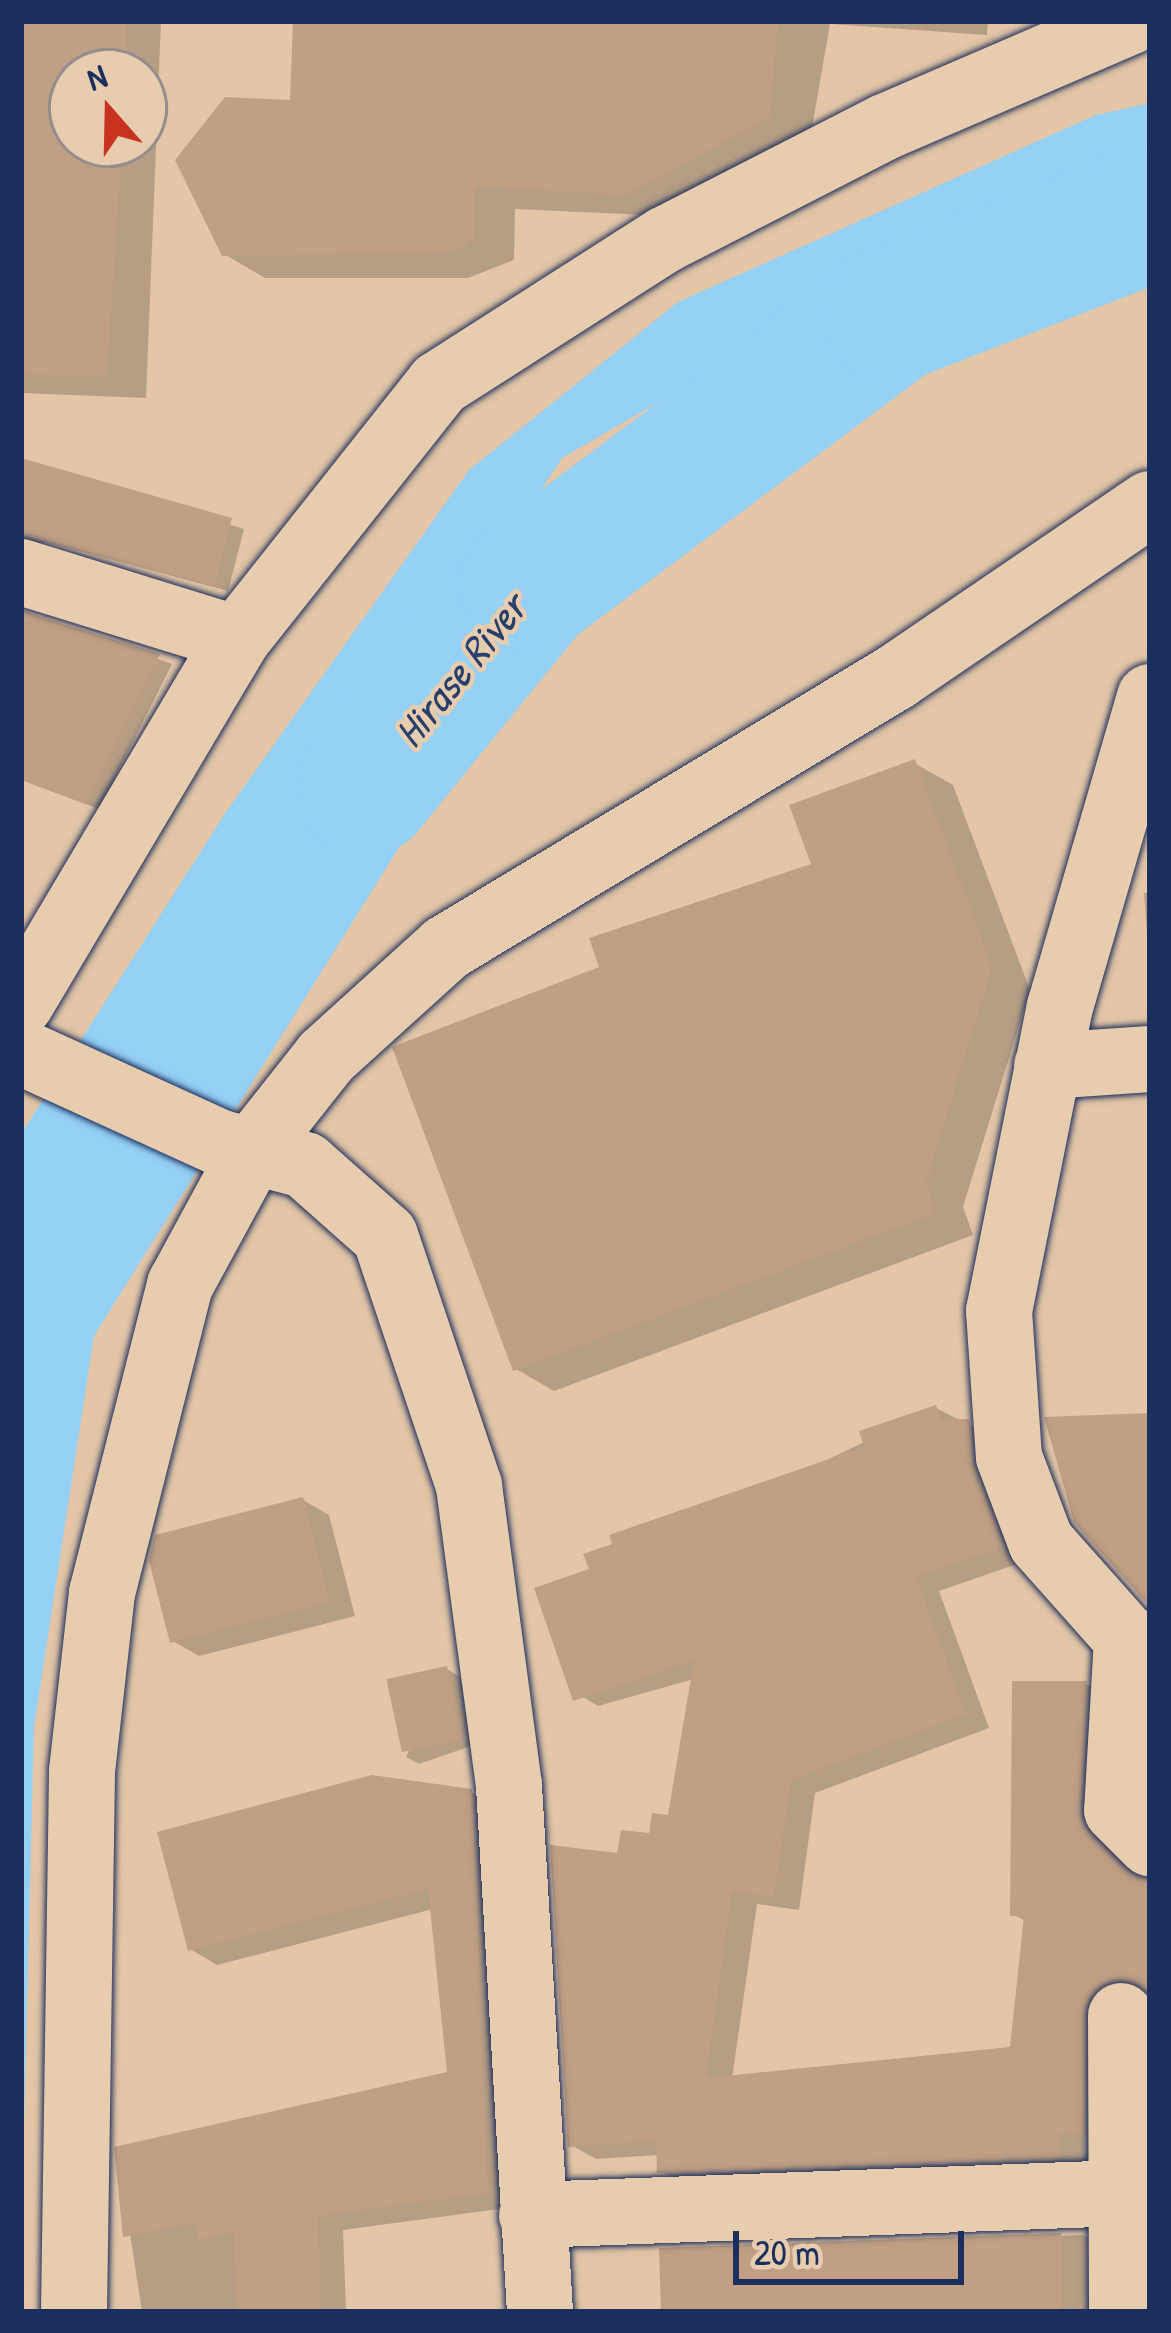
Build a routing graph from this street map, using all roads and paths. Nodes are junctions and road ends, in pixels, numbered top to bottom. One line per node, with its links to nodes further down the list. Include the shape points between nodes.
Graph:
1 (1131, 21): 4 (street, via 885,127 535,316 439,384)
2 (1150, 504): 9 (street, via 896,677 446,948)
3 (21, 572): 4 (street)
4 (237, 639): 6 (street)
5 (1146, 728): 8 (street)
6 (22, 1036): 9 (street)
7 (1150, 1059): 8 (street)
8 (1047, 1066): 10 (street, via 999,1310 1009,1457 1040,1542)
9 (238, 1145): 14 (street, via 305,1165 385,1236 469,1486 509,1786); 15 (street, via 180,1286 102,1593 82,1772)
10 (1139, 1642): 11 (street, via 1117,1810)
11 (1150, 1843)
12 (1121, 2016): 13 (street)
13 (1134, 2192): 14 (street); 17 (street)
14 (532, 2215): 16 (street)
15 (74, 2312)
16 (540, 2312)
17 (1122, 2312)

